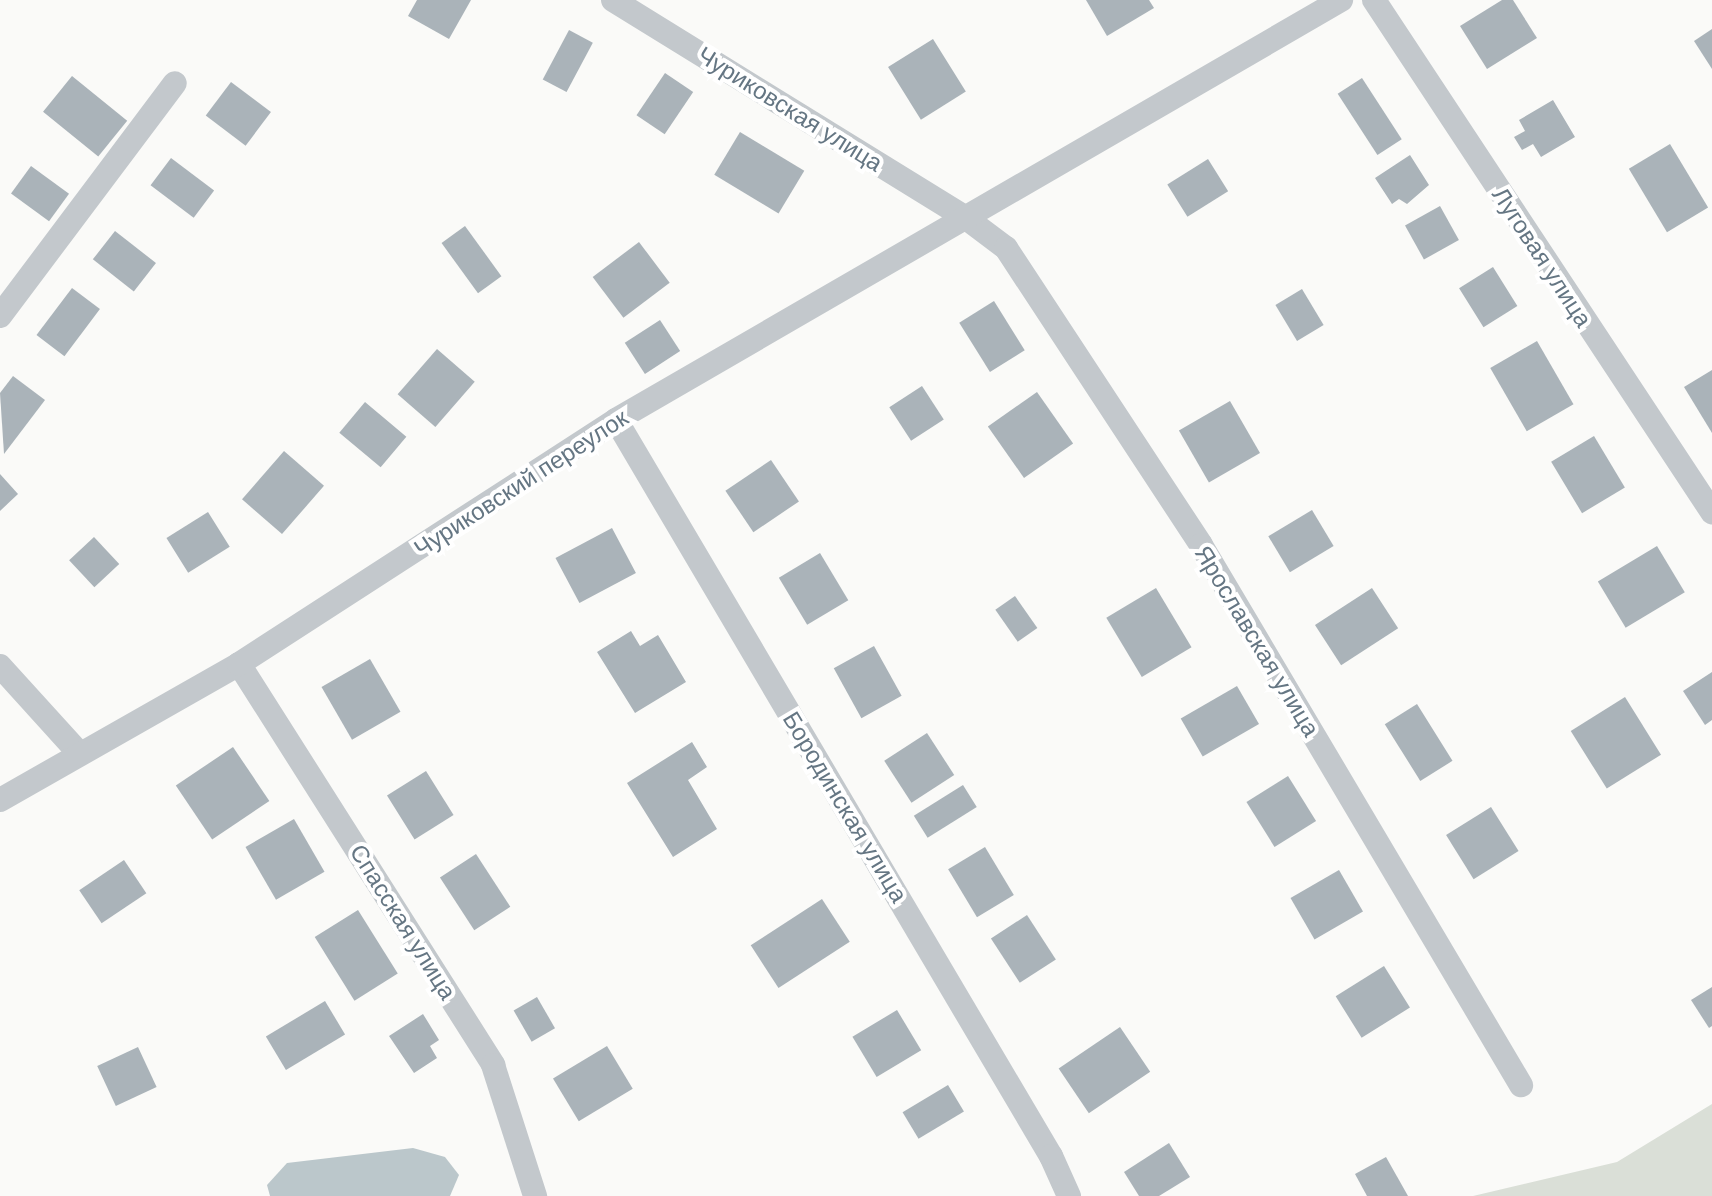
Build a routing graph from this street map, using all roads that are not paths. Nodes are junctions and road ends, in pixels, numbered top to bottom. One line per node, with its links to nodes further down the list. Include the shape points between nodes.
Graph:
1 (613, 0): 5 (street, Чуриковская улица)
2 (1341, 0): 5 (street, Чуриковский переулок)
3 (1374, 0): 8 (street, Луговая улица)
4 (175, 83): 6 (street)
5 (966, 218): 7 (street, Чуриковский переулок); 13 (street, Ярославская улица, via 1006,248 1201,545)
6 (0, 316)
7 (616, 420): 9 (street, Чуриковский переулок); 15 (street, Бородинская улица, via 1051,1156)
8 (1712, 512)
9 (239, 664): 11 (street, Чуриковский переулок); 14 (street, Спасская улица, via 493,1065)
10 (0, 666): 11 (street)
11 (79, 753): 12 (street, Чуриковский переулок)
12 (0, 800)
13 (1521, 1085)
14 (535, 1196)
15 (1069, 1196)

